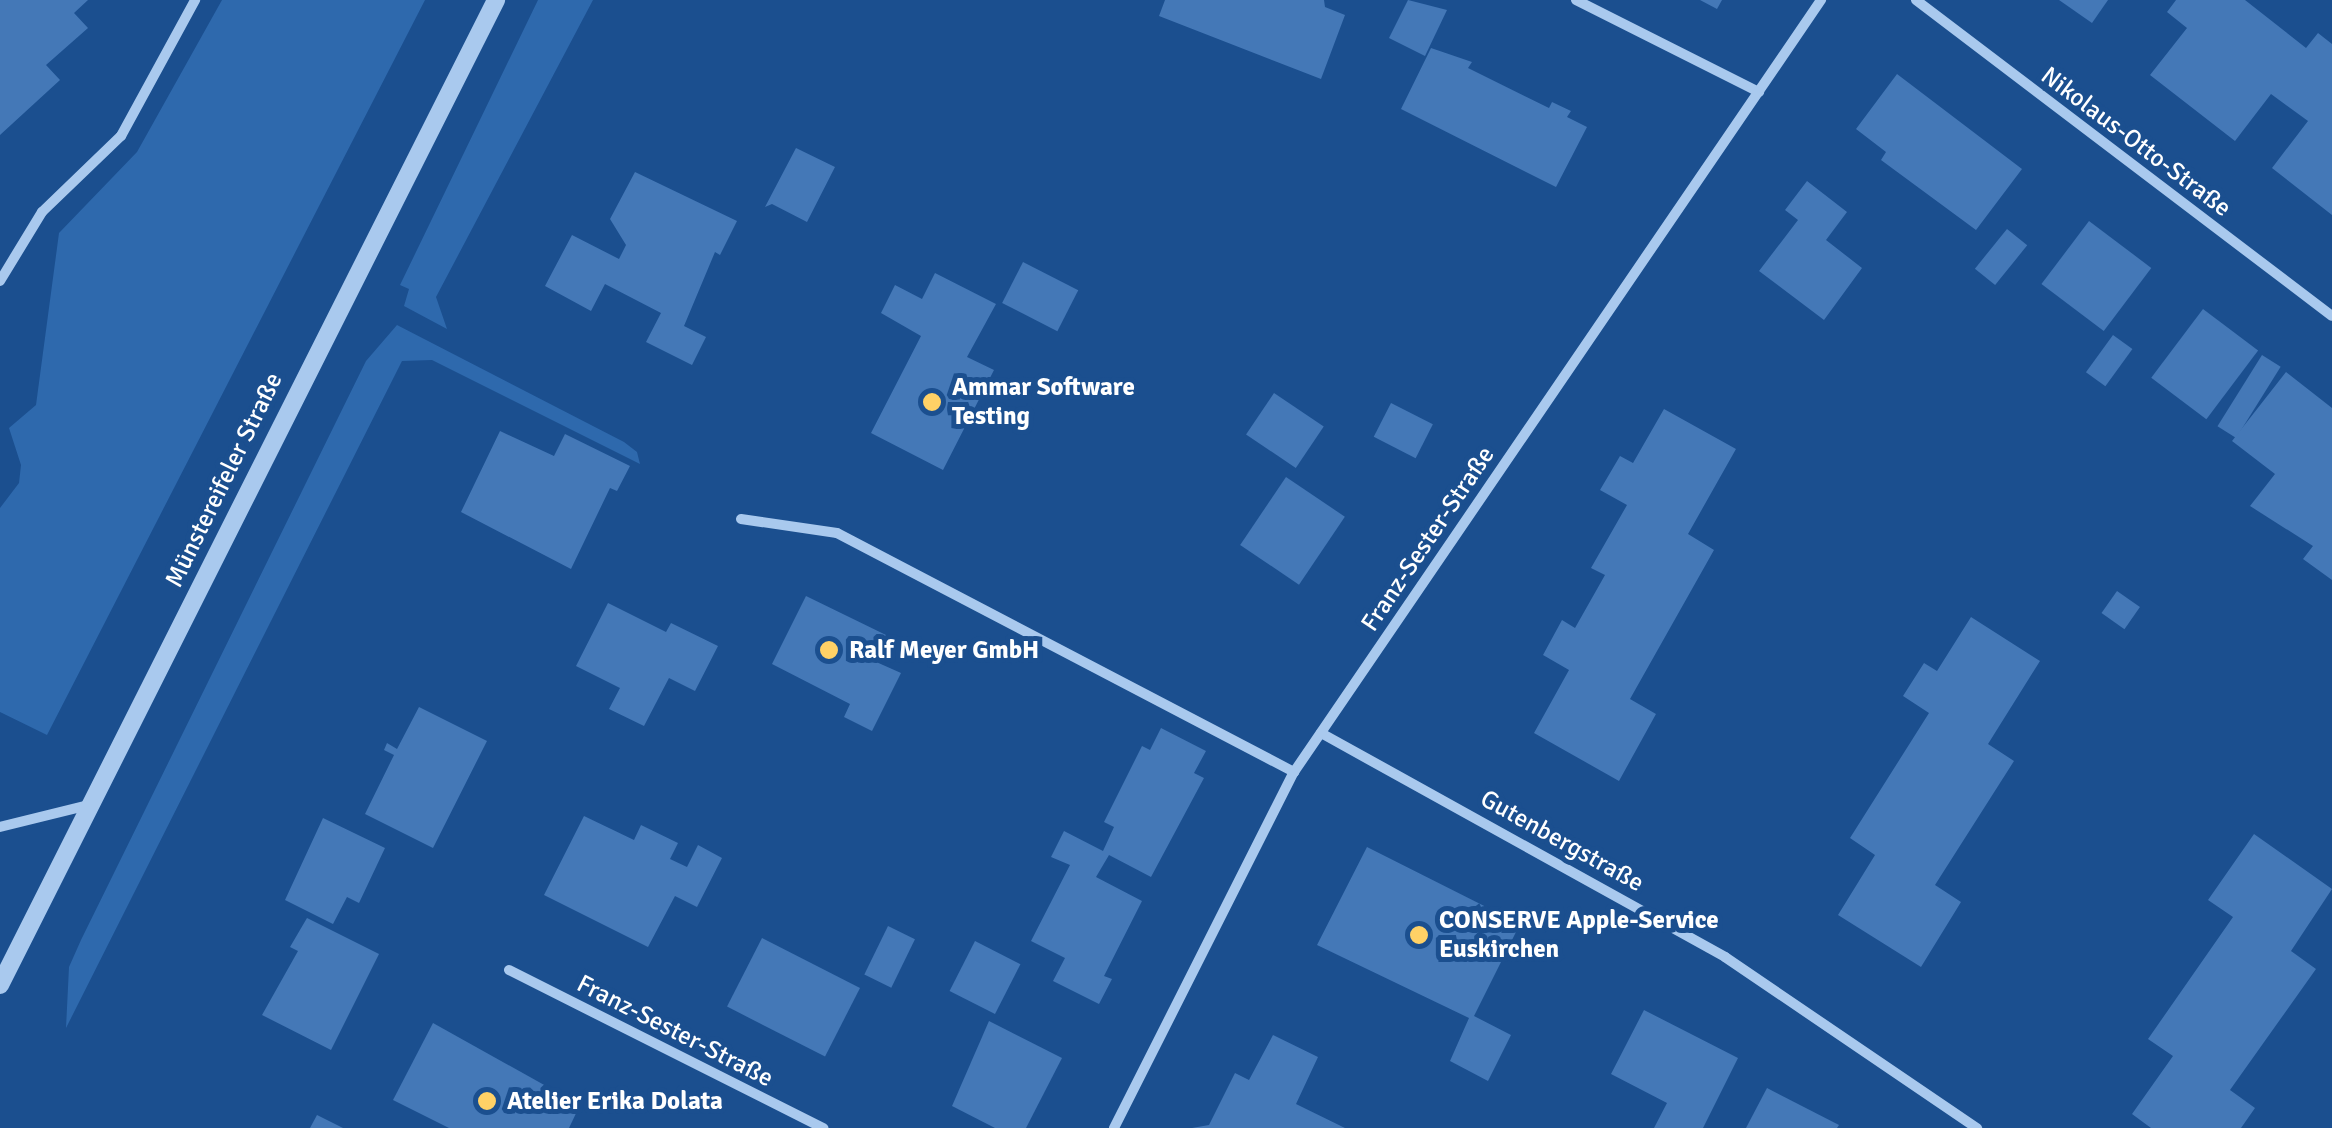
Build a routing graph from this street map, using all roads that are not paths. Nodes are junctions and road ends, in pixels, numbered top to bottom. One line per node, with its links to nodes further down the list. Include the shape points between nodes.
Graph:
1 (195, 0): 7 (street, via 120,136 42,212)
2 (496, 0): 12 (street, Münstereifeler Straße)
3 (1576, 0): 6 (street)
4 (1821, 0): 6 (street, Franz-Sester-Straße)
5 (1916, 0): 8 (street, Nikolaus-Otto-Straße)
6 (1759, 92): 10 (street, Franz-Sester-Straße)
7 (0, 281)
8 (2332, 316)
9 (741, 519): 11 (street, via 837,532)
10 (1321, 733): 11 (street, Franz-Sester-Straße); 18 (street, Gutenbergstraße, via 1725,956)
11 (1294, 772): 17 (street, Franz-Sester-Straße)
12 (89, 805): 13 (street); 15 (street, Münstereifeler Straße)
13 (0, 828)
14 (509, 970): 16 (street, Franz-Sester-Straße)
15 (1, 978)
16 (823, 1128)
17 (1114, 1128)
18 (1977, 1128)

